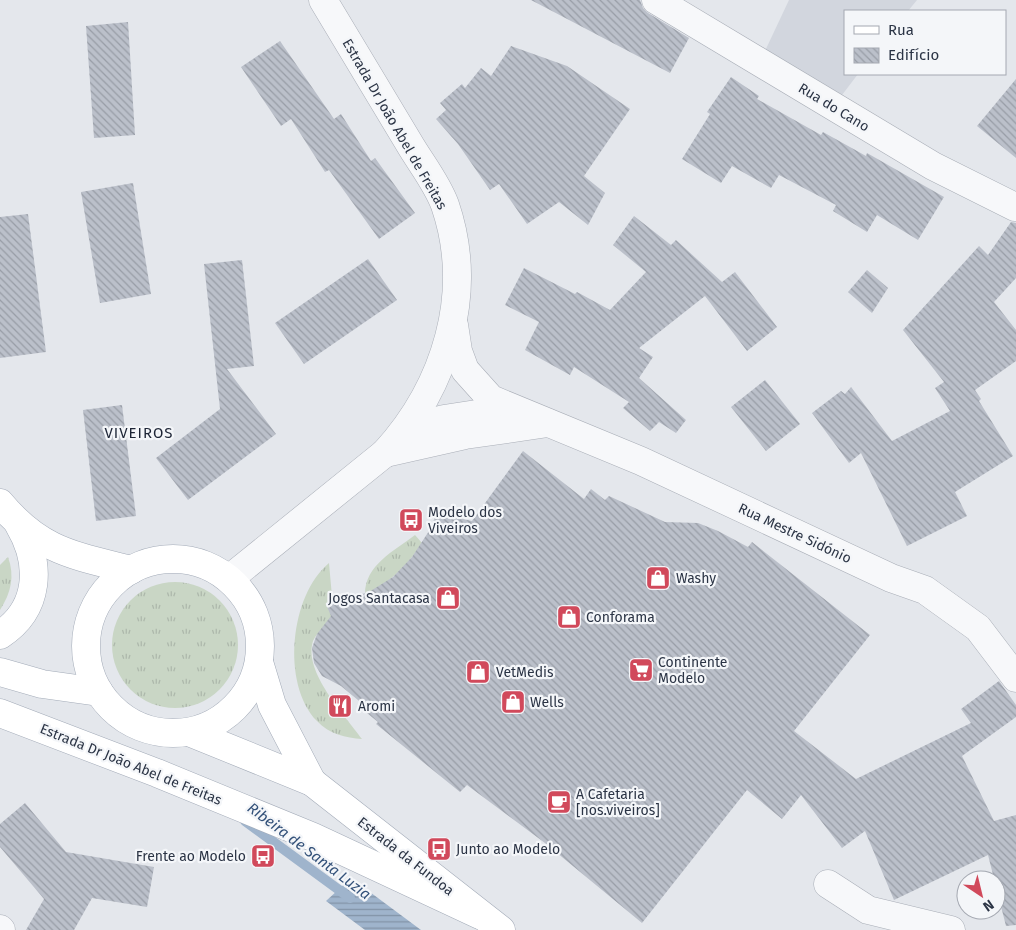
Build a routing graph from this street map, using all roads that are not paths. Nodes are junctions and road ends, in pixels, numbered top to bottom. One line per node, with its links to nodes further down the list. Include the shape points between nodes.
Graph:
1 (323, 0): 4 (street, Estrada Dr João Abel de Freitas, via 444,203 456,246)
2 (656, 0): 3 (street, Rua do Cano, via 933,166)
3 (1014, 207)
4 (453, 322): 5 (street, Rua Mestre Sidónio, via 458,351 466,370 491,399); 6 (street, Estrada Dr João Abel de Freitas, via 428,394)
5 (548, 423): 6 (street, Rua Mestre Sidónio, via 483,413 444,419); 7 (street, via 465,435); 15 (street, Rua Mestre Sidónio, via 641,461 891,578 925,590 978,628)
6 (406, 430): 7 (street, Estrada Dr João Abel de Freitas)
7 (385, 453): 11 (street, Estrada Dr João Abel de Freitas)
8 (0, 503): 9 (main road)
9 (18, 524): 10 (main road, via 48,545); 12 (main road, via 30,543 34,559 34,587 22,615)
10 (131, 570): 11 (main road, via 159,560 184,560 208,566); 16 (main road, via 102,595 89,625 87,659)
11 (229, 579): 13 (main road, via 244,595 255,616 260,639)
12 (5, 632)
13 (259, 662): 18 (main road, via 241,700 209,725); 19 (main road, Estrada da Fundoa, via 272,705)
14 (0, 672): 16 (main road, via 42,684)
15 (1016, 678)
16 (99, 692): 18 (main road, via 116,712 138,726 162,732)
17 (0, 713): 21 (main road, Estrada Dr João Abel de Freitas, via 313,837)
18 (189, 732): 19 (main road, Estrada da Fundoa)
19 (312, 782): 21 (main road, Estrada da Fundoa)
20 (828, 884): 22 (street, via 868,910)
21 (490, 922)
22 (952, 930)

